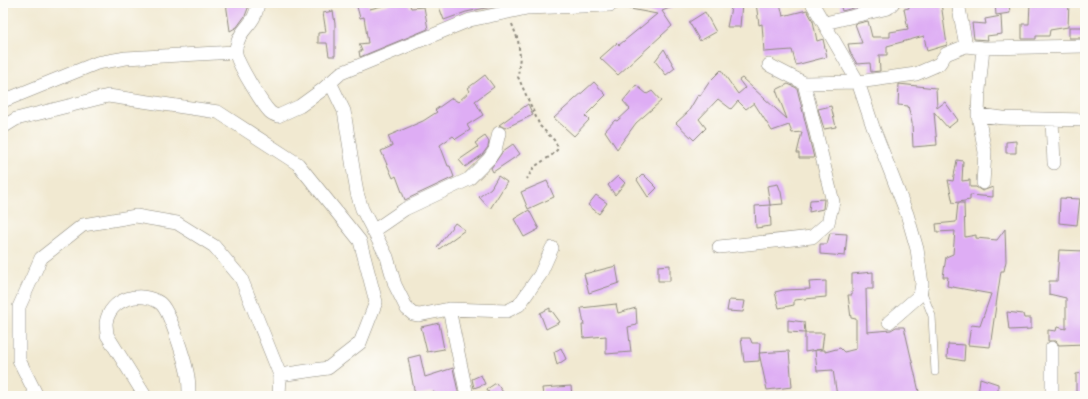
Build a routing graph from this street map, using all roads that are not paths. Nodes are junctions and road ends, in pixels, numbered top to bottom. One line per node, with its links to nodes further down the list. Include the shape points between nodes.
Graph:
1 (258, 3): 11 (street, via 257,13 239,38)
2 (614, 3): 6 (street)
3 (812, 3): 7 (street)
4 (893, 3): 7 (street, via 888,8)
5 (958, 3): 8 (street)
6 (500, 9): 13 (street, via 341,73)
7 (825, 23): 14 (street)
8 (966, 46): 10 (street); 14 (street, via 946,54 939,64 916,74)
9 (1085, 46): 10 (street)
10 (983, 48): 17 (street)
11 (235, 52): 13 (street, via 263,103 271,113 278,116 300,106); 16 (street, via 126,58 97,63)
12 (769, 65): 15 (street)
13 (330, 82): 24 (street, via 344,111 362,210)
14 (858, 82): 15 (street); 27 (street, via 907,214 917,249)
15 (804, 83): 25 (street, via 833,202 828,223 812,237)
16 (3, 101)
17 (978, 115): 18 (street); 23 (street, via 985,152)
18 (1052, 120): 19 (street); 22 (street)
19 (1085, 120)
20 (3, 127): 32 (street, via 16,119 108,96 218,112 298,164 360,241 376,302 360,343 328,368)
21 (499, 133): 24 (street, via 495,150 469,179 405,209)
22 (1054, 163)
23 (983, 183)
24 (374, 231): 28 (street, via 407,309 419,315)
25 (719, 247)
26 (552, 248): 28 (street, via 540,274 519,306 508,311)
27 (922, 290): 29 (street, via 920,295); 31 (lane, via 932,316)
28 (448, 309): 37 (street)
29 (889, 322)
30 (1052, 348): 38 (street)
31 (935, 372)
32 (280, 375): 33 (street, via 241,278 214,246 177,223 136,216 83,225 41,258 19,307 18,360); 36 (street)
33 (37, 396)
34 (145, 396): 35 (street, via 108,335 106,323 111,310 120,302 139,296 161,303 167,312 188,378)
35 (189, 396)
36 (280, 396)
37 (467, 396)
38 (1052, 396)

